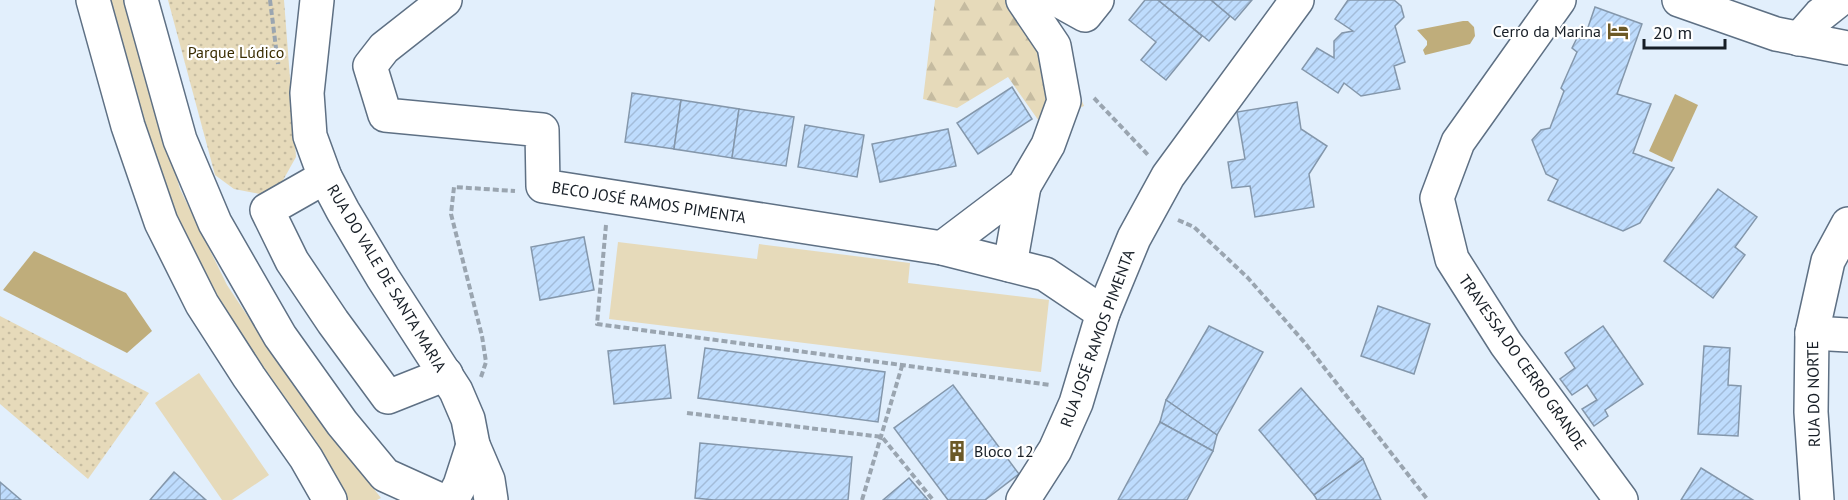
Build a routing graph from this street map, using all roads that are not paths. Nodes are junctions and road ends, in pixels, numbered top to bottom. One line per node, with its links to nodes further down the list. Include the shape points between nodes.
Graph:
1 (93, 0): 24 (street, via 128,126 161,222 202,304)
2 (141, 0): 25 (street, via 185,150 215,223 280,336 385,475)
3 (317, 0): 14 (street, RUA DO VALE DE SANTA MARIA, via 307,93 310,136)
4 (445, 0): 17 (street, BECO JOSÉ RAMOS PIMENTA, via 384,48 370,66 385,115 542,129 543,186)
5 (1023, 0): 15 (street, via 1054,46 1064,101 1048,145)
6 (1058, 0): 7 (street, via 1085,15)
7 (1097, 0)
8 (1298, 0): 19 (street, RUA JOSÉ RAMOS PIMENTA, via 1168,176 1134,238)
9 (1558, 0): 28 (street, TRAVESSA DO CERRO GRANDE, via 1458,142 1437,198 1452,259 1506,344)
10 (1679, 0): 12 (street)
11 (1839, 0): 12 (street)
12 (1799, 39): 13 (street)
13 (1848, 48)
14 (326, 177): 22 (street, RUA DO VALE DE SANTA MARIA, via 383,278); 22 (street, via 267,210 292,261 388,397)
15 (1024, 186): 17 (street); 18 (street)
16 (1848, 224): 20 (street, RUA DO NORTE, via 1828,261)
17 (942, 248): 18 (street, BECO JOSÉ RAMOS PIMENTA)
18 (1010, 265): 19 (street, BECO JOSÉ RAMOS PIMENTA, via 1045,274)
19 (1103, 313): 27 (street, RUA JOSÉ RAMOS PIMENTA, via 1076,403 1055,450)
20 (1812, 333): 21 (street); 29 (street, RUA DO NORTE, via 1811,412)
21 (1848, 335)
22 (446, 374): 23 (street, RUA DO VALE DE SANTA MARIA, via 468,419)
23 (473, 446): 25 (street, RUA DO VALE DE SANTA MARIA, via 460,485); 26 (street, RUA DO VALE DE SANTA MARIA, via 488,480)
24 (330, 500)
25 (442, 500)
26 (491, 500)
27 (1023, 500)
28 (1621, 500)
29 (1817, 500)

